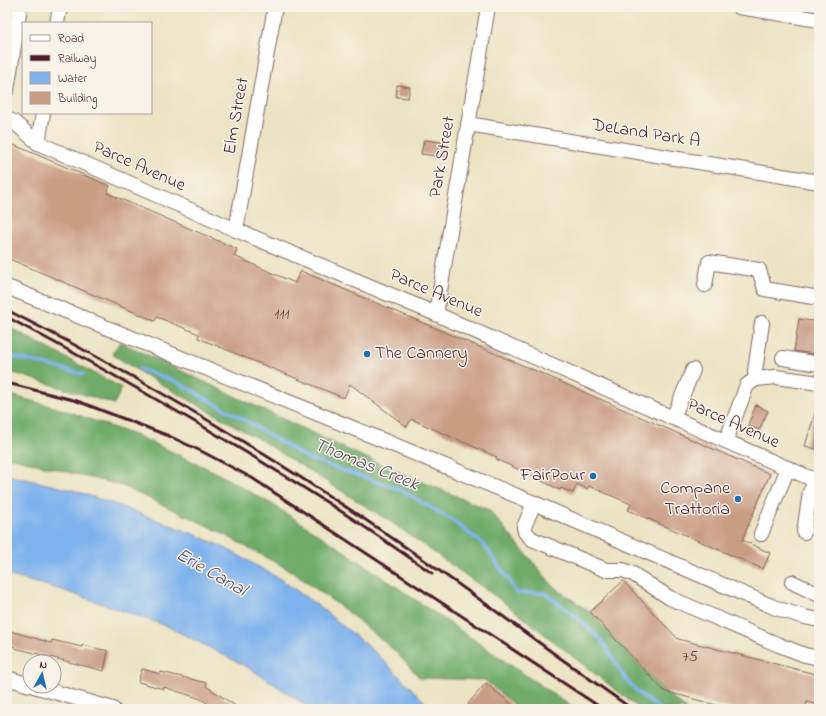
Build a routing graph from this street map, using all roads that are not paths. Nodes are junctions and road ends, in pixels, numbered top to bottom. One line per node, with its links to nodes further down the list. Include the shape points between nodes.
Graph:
1 (20, 7): 8 (street)
2 (60, 7): 7 (street)
3 (275, 7): 14 (street, Elm Street)
4 (488, 7): 11 (street, Park Street)
5 (739, 7): 6 (street)
6 (819, 20)
7 (57, 22)
8 (7, 90)
9 (43, 114): 12 (street)
10 (7, 119): 12 (street, Parce Avenue)
11 (468, 124): 13 (street, DeLand Park A); 18 (street, Park Street)
12 (38, 143): 14 (street, Parce Avenue)
13 (819, 182)
14 (236, 230): 18 (street, Parce Avenue)
15 (705, 285): 17 (street, via 708,262 759,270 766,289)
16 (7, 287): 29 (street)
17 (819, 298)
18 (436, 314): 25 (street, Parce Avenue)
19 (762, 323): 23 (street)
20 (783, 358): 21 (street)
21 (819, 364)
22 (693, 370): 25 (street)
23 (756, 378): 24 (street, via 776,377); 26 (street, via 748,385)
24 (819, 384)
25 (673, 418): 26 (street, Parce Avenue)
26 (726, 441): 27 (street, Parce Avenue)
27 (788, 468): 28 (street, Parce Avenue); 31 (street)
28 (817, 481): 30 (street, via 810,492)
29 (534, 503): 34 (street, via 776,608); 35 (street, via 524,527 532,539 606,570 623,570 633,574 670,598 779,646)
30 (804, 532)
31 (761, 534)
32 (792, 582): 33 (street)
33 (819, 595)
34 (819, 620)
35 (819, 658)
36 (7, 678): 37 (street)
37 (22, 683)
38 (61, 694): 39 (street)
39 (113, 709)

